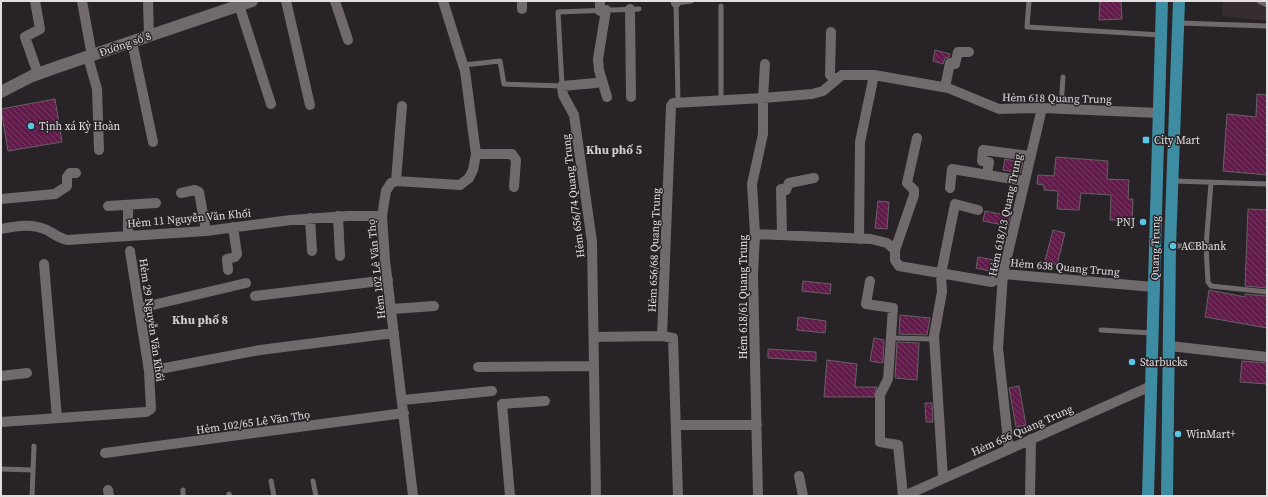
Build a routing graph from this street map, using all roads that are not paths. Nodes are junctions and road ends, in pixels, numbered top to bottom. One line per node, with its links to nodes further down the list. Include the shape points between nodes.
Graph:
1 (36, 1): 31 (street, via 40,29 25,37)
2 (82, 1): 28 (street)
3 (148, 1): 24 (street)
4 (252, 1): 14 (street, Đường số 8)
5 (286, 1): 45 (street)
6 (335, 1): 25 (street)
7 (691, 1): 13 (lane)
8 (1029, 1): 23 (lane, via 1027,27)
9 (1162, 1): 23 (main road, Quang Trung)
10 (1179, 1): 20 (main road, Quang Trung)
11 (1259, 1): 15 (lane)
12 (446, 2): 30 (street)
13 (676, 2): 42 (lane, Hẻm 656/68 Quang Trung)
14 (239, 5): 16 (street, Đường số 8); 44 (street)
15 (1267, 5)
16 (225, 6): 24 (street, Đường số 8)
17 (721, 6): 43 (lane)
18 (602, 7): 19 (lane, Hẻm 656/74 Quang Trung); 36 (lane, Hẻm 656/74 Quang Trung, via 558,12); 39 (street, via 598,59)
19 (635, 9): 40 (street)
20 (1178, 23): 21 (lane); 60 (main road, Quang Trung)
21 (1267, 26)
22 (831, 32): 34 (street, via 830,75)
23 (1162, 35): 49 (main road, Quang Trung)
24 (149, 36): 26 (street, Đường số 8)
25 (348, 40)
26 (132, 42): 28 (street, Đường số 8); 51 (street)
27 (969, 52): 37 (street, via 958,52 955,64 950,63)
28 (90, 56): 31 (street, Đường số 8); 52 (street, via 97,89)
29 (765, 64): 41 (street, Hẻm 618/61 Quang Trung)
30 (464, 65): 36 (lane, via 500,61 504,84); 53 (street)
31 (38, 74): 38 (street, Đường số 8)
32 (874, 75): 34 (street, Hẻm 618 Quang Trung, via 842,74); 37 (street, Hẻm 618 Quang Trung); 80 (street, via 860,142)
33 (1063, 77): 48 (lane)
34 (835, 79): 41 (street, Hẻm 618 Quang Trung, via 823,91)
35 (596, 83): 36 (street)
36 (562, 86): 105 (street, Hẻm 656/74 Quang Trung, via 563,95 574,115 592,242)
37 (945, 87): 47 (street, Hẻm 618 Quang Trung, via 999,109)
38 (1, 92)
39 (608, 96)
40 (631, 98)
41 (762, 98): 43 (street, Hẻm 618 Quang Trung); 77 (street, Hẻm 618/61 Quang Trung, via 763,134 752,184)
42 (678, 101): 43 (street, Hẻm 618 Quang Trung); 104 (street, Hẻm 656/68 Quang Trung, via 671,106)
43 (720, 101)
44 (271, 104)
45 (310, 105)
46 (402, 106): 58 (street)
47 (1042, 108): 48 (street, Hẻm 618 Quang Trung); 54 (street, Hẻm 618/13 Quang Trung)
48 (1061, 108): 49 (street, Hẻm 618 Quang Trung)
49 (1159, 113): 81 (main road, Quang Trung)
50 (916, 138): 84 (street, via 908,183 914,190 914,195)
51 (153, 142)
52 (99, 150)
53 (476, 154): 58 (street, via 469,178 460,185); 63 (street, via 512,154 516,160)
54 (1030, 156): 56 (street, via 982,150 982,161 989,162); 59 (street, Hẻm 618/13 Quang Trung)
55 (76, 174): 66 (street, via 70,173 67,177 67,186 55,194)
56 (987, 175): 59 (street); 64 (street, via 952,169)
57 (814, 178): 78 (street, via 789,184 786,190 781,189)
58 (396, 181): 72 (street, Hẻm 102 Lê Văn Thọ, via 391,183 386,191)
59 (1024, 181): 91 (street, Hẻm 618/13 Quang Trung)
60 (1172, 181): 61 (lane); 82 (main road, Quang Trung)
61 (1211, 183): 62 (lane); 83 (lane)
62 (1267, 184)
63 (514, 187)
64 (950, 188)
65 (181, 193): 76 (street, via 195,190 199,192)
66 (1, 198)
67 (156, 203): 69 (street)
68 (108, 206): 69 (street)
69 (128, 206): 79 (street)
70 (978, 210): 90 (street, via 955,204)
71 (338, 216): 72 (street, Hẻm 11 Nguyễn Văn Khối); 73 (street, Hẻm 11 Nguyễn Văn Khối); 87 (street)
72 (382, 216): 92 (street, Hẻm 102 Lê Văn Thọ)
73 (310, 218): 74 (street, Hẻm 11 Nguyễn Văn Khối); 86 (street)
74 (233, 228): 76 (street, Hẻm 11 Nguyễn Văn Khối); 89 (street, via 236,254 235,257 227,259)
75 (1, 229): 79 (street, Hẻm 11 Nguyễn Văn Khối, via 28,225 40,227 60,239 67,240)
76 (206, 231): 79 (street, Hẻm 11 Nguyễn Văn Khối)
77 (755, 234): 78 (street); 123 (street, Hẻm 618/61 Quang Trung, via 753,274)
78 (782, 235): 80 (street)
79 (128, 236)
80 (859, 239): 84 (street, via 887,243)
81 (1155, 246): 82 (main road); 95 (main road, Quang Trung)
82 (1170, 246): 83 (lane); 108 (main road, Quang Trung)
83 (1206, 246): 96 (lane, via 1207,278 1210,286)
84 (895, 250): 90 (street, Hẻm 638 Quang Trung, via 895,260 899,266)
85 (130, 251): 99 (street, Hẻm 29 Nguyễn Văn Khối)
86 (312, 251)
87 (340, 256)
88 (44, 264): 120 (street)
89 (228, 270)
90 (941, 274): 91 (street, Hẻm 638 Quang Trung, via 992,282); 107 (street, via 942,292)
91 (1003, 274): 95 (street, Hẻm 638 Quang Trung); 126 (street, Hẻm 618/13 Quang Trung, via 998,348)
92 (388, 280): 97 (street); 100 (street, Hẻm 102 Lê Văn Thọ)
93 (870, 281): 106 (street, via 866,304 893,308)
94 (246, 283): 99 (street)
95 (1154, 287): 103 (main road, Quang Trung)
96 (1267, 292)
97 (255, 296)
98 (434, 306): 100 (street)
99 (140, 308): 112 (street, Hẻm 29 Nguyễn Văn Khối)
100 (392, 309): 102 (street, Hẻm 102 Lê Văn Thọ)
101 (1101, 330): 103 (lane)
102 (394, 333): 112 (street, via 260,350); 117 (street, Hẻm 102 Lê Văn Thọ)
103 (1152, 333): 115 (main road, Quang Trung)
104 (662, 336): 105 (street); 122 (street, via 673,338)
105 (594, 337): 110 (street, Hẻm 656/74 Quang Trung)
106 (891, 338): 107 (lane); 146 (street, via 888,379 880,395 880,442 898,445)
107 (934, 339): 131 (street)
108 (1170, 346): 109 (street); 150 (main road, Quang Trung)
109 (1267, 357)
110 (594, 366): 111 (street); 142 (street, Hẻm 656/74 Quang Trung)
111 (478, 367)
112 (149, 371): 120 (street, Hẻm 29 Nguyễn Văn Khối, via 151,409 146,412)
113 (27, 373): 114 (street)
114 (1, 376)
115 (1151, 386): 124 (street, Hẻm 656 Quang Trung); 149 (main road, Quang Trung)
116 (492, 391): 117 (street)
117 (403, 400): 119 (street, Hẻm 102 Lê Văn Thọ)
118 (545, 401): 141 (street, via 502,404)
119 (404, 413): 127 (street, Hẻm 102/65 Lê Văn Thọ); 140 (street, Hẻm 102 Lê Văn Thọ)
120 (57, 418): 121 (street, Hẻm 29 Nguyễn Văn Khối)
121 (1, 422)
122 (676, 425): 123 (street); 143 (street)
123 (757, 425): 144 (street, Hẻm 618/61 Quang Trung)
124 (1031, 439): 126 (street, Hẻm 656 Quang Trung); 148 (street)
125 (34, 446): 129 (lane)
126 (1009, 449): 131 (street, Hẻm 656 Quang Trung)
127 (105, 453)
128 (1, 469): 129 (lane)
129 (33, 470): 136 (lane)
130 (799, 476): 145 (street)
131 (942, 478): 134 (street, Hẻm 656 Quang Trung)
132 (271, 481): 138 (lane)
133 (313, 481): 139 (lane)
134 (928, 484): 146 (street, Hẻm 656 Quang Trung); 147 (street)
135 (183, 490): 137 (lane)
136 (32, 496)
137 (183, 496)
138 (274, 496)
139 (316, 496)
140 (413, 496)
141 (510, 496)
142 (596, 496)
143 (678, 496)
144 (758, 496)
145 (803, 496)
146 (903, 496)
147 (928, 496)
148 (1030, 496)
149 (1148, 496)
150 (1167, 496)

